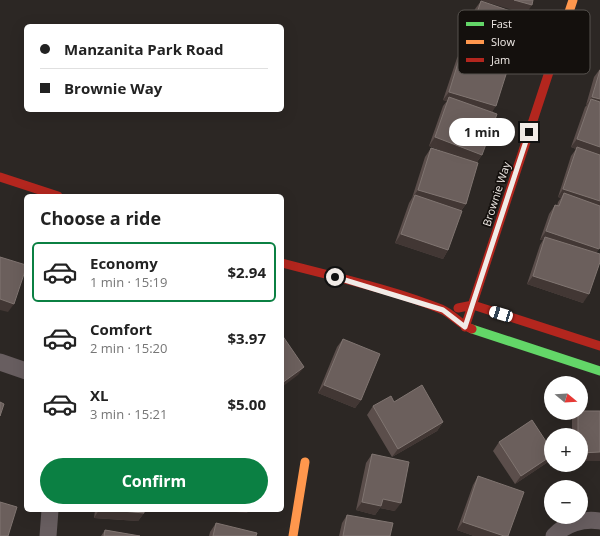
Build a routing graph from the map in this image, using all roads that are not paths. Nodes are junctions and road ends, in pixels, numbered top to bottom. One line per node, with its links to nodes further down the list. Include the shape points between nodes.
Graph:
1 (573, 0): 2 (street, Brownie Way)
2 (570, 10)
3 (549, 74): 7 (street, Brownie Way)
4 (0, 177): 5 (street)
5 (52, 194)
6 (284, 264): 8 (street, via 362,284)
7 (473, 305): 8 (street); 9 (street, Brownie Way); 10 (street)
8 (443, 310): 9 (street)
9 (465, 327): 13 (street)
10 (600, 346)
11 (0, 362): 12 (street)
12 (24, 370)
13 (600, 371)
14 (305, 462): 18 (street)
15 (50, 512): 17 (street)
16 (600, 522): 19 (street, via 593,520 572,523)
17 (48, 536)
18 (293, 536)
19 (554, 536)

